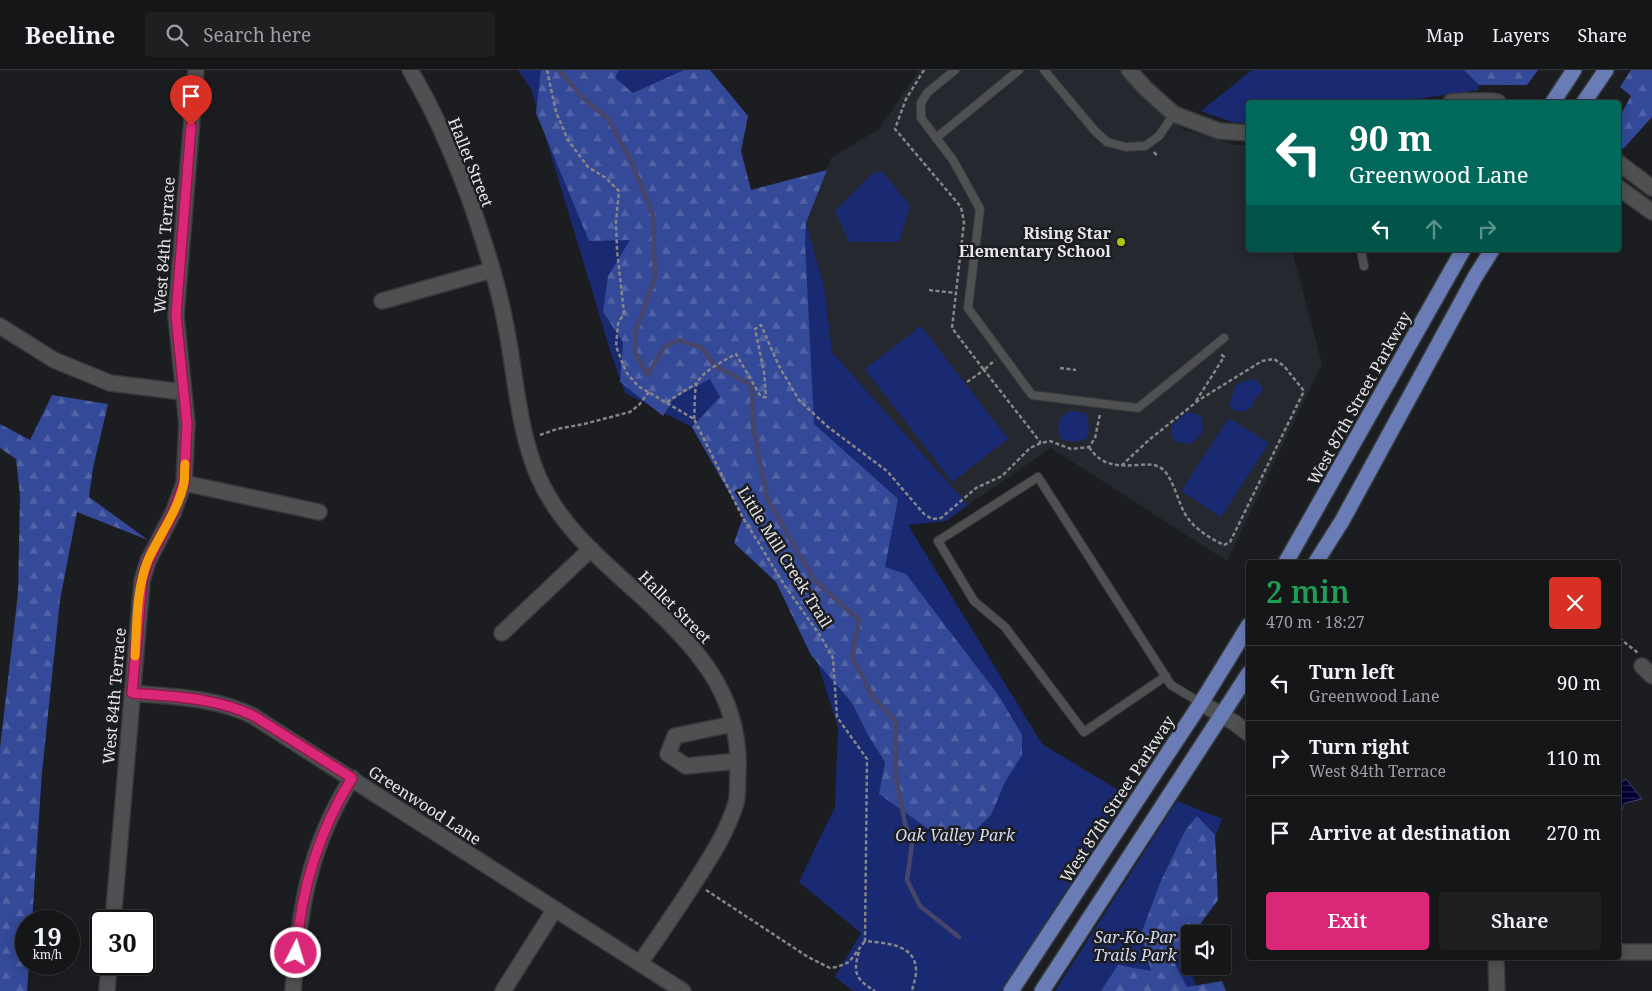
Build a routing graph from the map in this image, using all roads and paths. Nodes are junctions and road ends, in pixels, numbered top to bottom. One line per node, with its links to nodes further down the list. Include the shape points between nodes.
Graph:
1 (196, 70): 39 (street, West 84th Terrace, via 176,315)
2 (410, 70): 26 (street, Hallet Street, via 453,155)
3 (547, 70): 40 (path, via 556,112 568,140 588,167 619,191 617,250 624,313 618,324 616,346 626,372 638,386)
4 (924, 70): 28 (path, via 906,99 895,129 961,207 964,222)
5 (955, 70): 15 (lane, via 927,93 921,103 921,118)
6 (1019, 70): 15 (lane)
7 (1044, 70): 13 (lane, via 1107,142 1126,147 1145,146 1159,136)
8 (1129, 70): 13 (street)
9 (1574, 70): 11 (main road)
10 (1606, 70): 12 (main road)
11 (1553, 100)
12 (1585, 100)
13 (1174, 114): 14 (street, via 1219,132)
14 (1246, 134)
15 (936, 138): 32 (lane, via 953,160 980,209 968,308)
16 (1154, 152): 17 (path)
17 (1158, 157)
18 (1621, 165): 19 (street)
19 (1652, 188)
20 (1621, 189): 21 (street)
21 (1652, 212)
22 (1361, 252): 25 (lane)
23 (1462, 252): 52 (main road, West 87th Street Parkway)
24 (1491, 252): 53 (main road)
25 (1364, 266)
26 (492, 270): 29 (street); 51 (street, Hallet Street, via 506,326 524,438 538,478 565,522)
27 (929, 290): 28 (path)
28 (956, 293): 35 (path, via 952,328)
29 (382, 301)
30 (0, 326): 39 (street, via 54,360 110,383)
31 (1224, 338): 32 (lane, via 1138,408 1032,395)
32 (1002, 354): 35 (path)
33 (1224, 357): 42 (path)
34 (1060, 368): 36 (path)
35 (984, 370): 37 (path); 46 (path)
36 (1076, 370)
37 (967, 382)
38 (697, 383): 41 (path); 44 (path); 46 (path, via 707,372 736,354 761,397 766,397 755,329 761,325 799,400 828,427 887,471 932,519 941,518 976,488 1002,476 1030,448)
39 (183, 392): 49 (street, West 84th Terrace, via 187,424)
40 (649, 392): 41 (path); 45 (path, via 630,412)
41 (666, 403): 44 (path)
42 (1194, 404): 48 (path); 48 (path, via 1262,361 1274,359 1284,366 1304,391 1230,542 1224,545 1215,540 1187,518 1171,481 1161,467 1150,464)
43 (1100, 414): 47 (path, via 1095,438)
44 (694, 419): 70 (path, Little Mill Creek Trail, via 742,516 833,658 837,717 867,759)
45 (533, 438)
46 (1041, 442): 47 (path, via 1050,441 1071,449)
47 (1089, 447): 48 (path, via 1105,462)
48 (1121, 466)
49 (184, 483): 50 (street); 60 (street, West 84th Terrace, via 142,581)
50 (319, 512)
51 (591, 549): 55 (street); 63 (street, Hallet Street, via 704,660 724,695)
52 (1287, 560)
53 (1317, 560)
54 (1246, 629): 61 (main road, West 87th Street Parkway)
55 (502, 633)
56 (1621, 640): 57 (path, via 1640,655)
57 (1647, 671)
58 (1166, 676): 58 (lane, via 1038,477 938,541 974,601 1005,627 1084,732); 61 (lane, via 1171,685)
59 (1246, 678): 62 (main road)
60 (132, 693): 66 (street, Greenwood Lane, via 210,700 241,710); 69 (street, West 84th Terrace)
61 (1201, 704): 62 (street); 83 (main road, West 87th Street Parkway)
62 (1222, 716): 64 (street); 84 (main road)
63 (733, 724): 65 (street, Hallet Street); 65 (street, via 675,736 668,754 686,766)
64 (1246, 732)
65 (738, 762): 75 (street, Hallet Street, via 736,804 715,850)
66 (352, 778): 68 (street, Greenwood Lane); 78 (street, via 325,828 310,871 299,925)
67 (705, 890): 71 (path, via 830,968 848,962)
68 (555, 909): 75 (street, Greenwood Lane); 79 (street)
69 (113, 910)
70 (865, 941): 71 (path); 82 (path, via 892,944 911,954 916,972)
71 (859, 950): 81 (path, via 855,972 862,983)
72 (1621, 952): 73 (street)
73 (1652, 952)
74 (1496, 960): 85 (street)
75 (640, 963): 80 (street, Greenwood Lane)
76 (108, 975): 77 (street)
77 (107, 991)
78 (293, 991)
79 (503, 991)
80 (683, 991)
81 (875, 991)
82 (912, 991)
83 (1011, 991)
84 (1042, 991)
85 (1497, 991)

